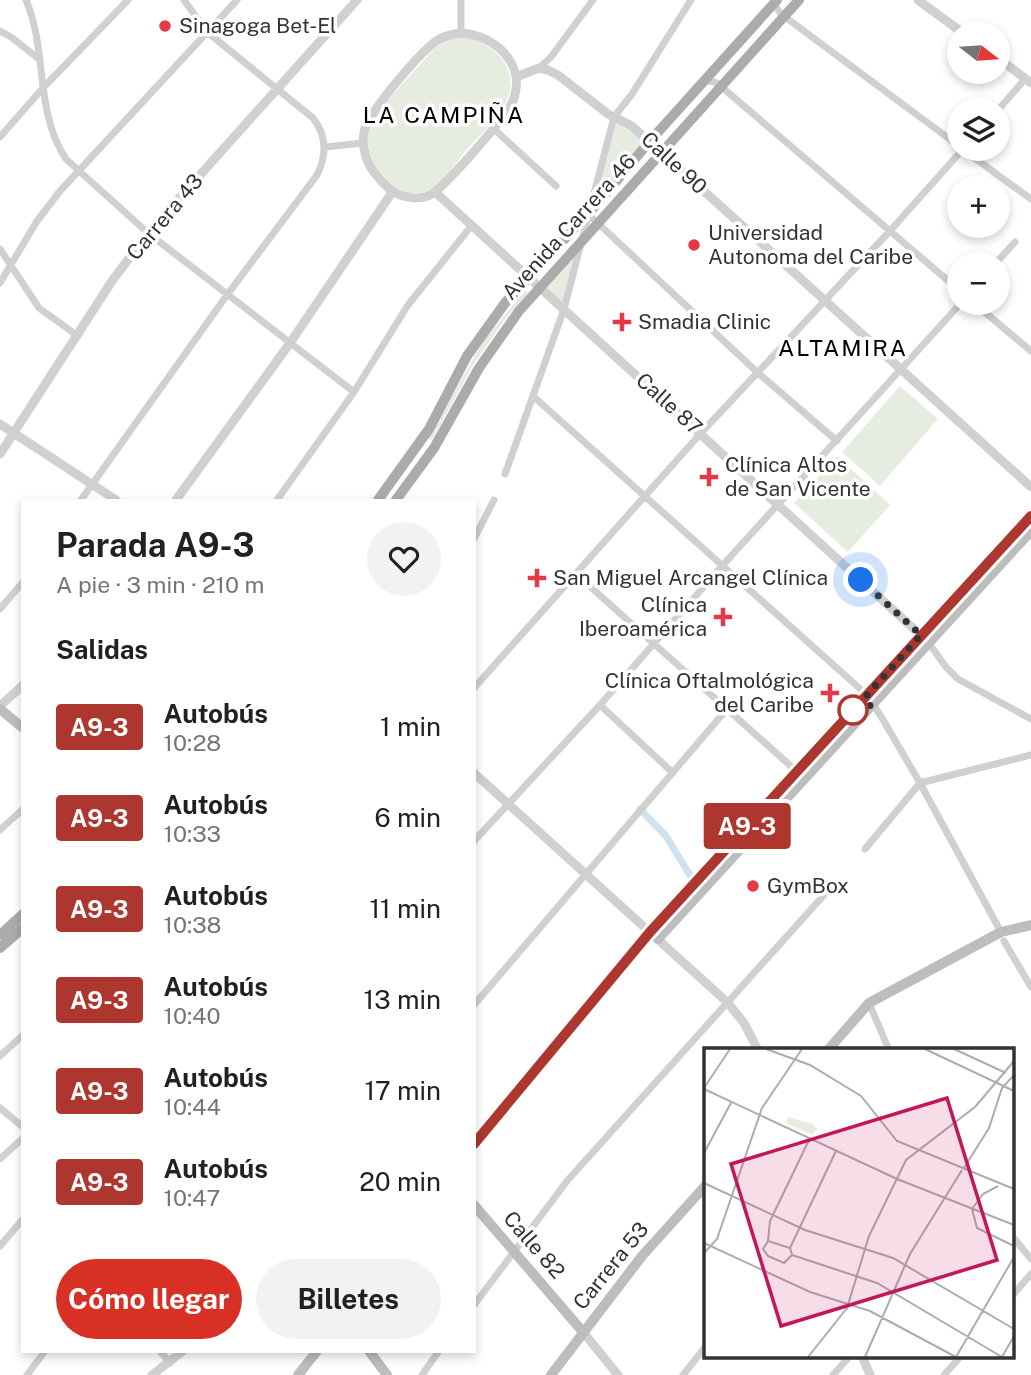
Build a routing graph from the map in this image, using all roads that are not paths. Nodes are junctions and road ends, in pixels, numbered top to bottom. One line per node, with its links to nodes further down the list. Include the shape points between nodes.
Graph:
1 (26, 0): 18 (street)
2 (128, 0): 27 (street)
3 (184, 0): 15 (street)
4 (237, 0): 15 (street)
5 (357, 0): 26 (street, Carrera 43)
6 (461, 0): 16 (street)
7 (593, 0): 17 (street)
8 (691, 0): 29 (street)
9 (799, 0): 12 (main road, Avenida Carrera 46)
10 (918, 0): 13 (street)
11 (776, 2): 12 (street); 23 (main road, Avenida Carrera 46)
12 (784, 16): 25 (main road, Avenida Carrera 46); 32 (street)
13 (947, 21)
14 (0, 31): 18 (street)
15 (207, 32): 26 (street); 39 (street)
16 (461, 33): 22 (street, via 482,36 501,48); 34 (street, via 445,36 429,47 370,117)
17 (551, 57): 20 (street); 21 (street)
18 (39, 60): 27 (street)
19 (1010, 67): 24 (street)
20 (539, 68): 21 (street, Calle 90); 22 (street)
21 (558, 75): 29 (street, Calle 90)
22 (516, 77): 30 (street, via 514,98)
23 (706, 80): 25 (street); 33 (main road, Avenida Carrera 46)
24 (1028, 81): 28 (street)
25 (721, 87): 36 (main road, Avenida Carrera 46); 47 (street)
26 (278, 88): 35 (street, via 313,118); 48 (street, Carrera 43)
27 (42, 89): 31 (street); 39 (street, via 56,144)
28 (1010, 98)
29 (614, 117): 33 (street, Calle 90); 44 (street)
30 (494, 129): 40 (street); 42 (street)
31 (0, 137)
32 (947, 137)
33 (649, 142): 36 (street, Calle 90); 44 (main road, Avenida Carrera 46)
34 (363, 143): 35 (street); 41 (street, via 370,167)
35 (325, 147): 58 (street, via 317,174)
36 (661, 153): 45 (main road, Avenida Carrera 46); 59 (street, Calle 90)
37 (951, 161): 47 (street)
38 (980, 161): 43 (street)
39 (79, 172): 48 (street); 53 (street, via 37,221)
40 (556, 186)
41 (393, 191): 42 (street, via 418,198); 64 (street)
42 (435, 192): 46 (street, Calle 87)
43 (1031, 199)
44 (587, 214): 45 (street); 49 (street); 54 (main road, Avenida Carrera 46)
45 (598, 224): 49 (main road, Avenida Carrera 46); 67 (street)
46 (472, 225): 54 (street, Calle 87); 68 (street, via 408,305)
47 (890, 232): 55 (street); 59 (street)
48 (148, 233): 58 (street); 63 (street, Carrera 43)
49 (583, 241): 57 (main road, Avenida Carrera 46); 60 (street)
50 (1015, 242): 52 (street)
51 (0, 249): 53 (street)
52 (1006, 252)
53 (11, 265): 56 (street); 63 (street, via 44,313)
54 (528, 276): 57 (street, Calle 87); 74 (main road, Avenida Carrera 46, via 467,356)
55 (947, 280)
56 (0, 283)
57 (541, 288): 60 (street, Calle 87); 75 (main road, Avenida Carrera 46, via 479,368)
58 (227, 295): 64 (street); 78 (street)
59 (825, 301): 66 (street, Calle 90); 67 (street)
60 (564, 309): 69 (street); 72 (street, Calle 87)
61 (950, 315): 66 (street)
62 (988, 315): 65 (street)
63 (78, 336): 71 (street, Carrera 43)
64 (290, 343): 68 (street); 83 (street)
65 (1031, 351)
66 (901, 369): 73 (street); 79 (street, Calle 90)
67 (757, 372): 72 (street); 73 (street)
68 (354, 393): 84 (street)
69 (534, 397): 77 (street); 80 (street)
70 (0, 424): 71 (street)
71 (15, 433): 76 (street, Carrera 43); 78 (street)
72 (701, 433): 80 (street); 88 (street, Calle 87)
73 (836, 441): 88 (street)
74 (419, 443): 75 (street); 85 (main road, Avenida Carrera 46)
75 (433, 453): 86 (main road, Avenida Carrera 46)
76 (0, 454)
77 (505, 474)
78 (92, 484): 81 (street); 82 (street)
79 (1031, 486)
80 (643, 497): 92 (street); 93 (street)
81 (82, 499)
82 (114, 499)
83 (177, 499)
84 (278, 499)
85 (379, 499)
86 (397, 499)
87 (494, 500): 91 (street)
88 (779, 505): 92 (street); 96 (street, Calle 87)
89 (1030, 518): 96 (main road)
90 (1031, 531): 96 (main road)
91 (476, 535)
92 (722, 566): 97 (street); 100 (street)
93 (576, 574): 97 (street); 98 (street)
94 (21, 584): 95 (street)
95 (0, 609)
96 (925, 638): 100 (main road); 104 (street, Calle 87, via 958,679)
97 (654, 644): 101 (street); 103 (street)
98 (476, 686)
99 (21, 687): 102 (street)
100 (869, 699): 109 (main road); 110 (street)
101 (600, 705): 107 (street); 111 (street)
102 (0, 708): 105 (main road)
103 (727, 709): 107 (street); 109 (street, via 793,768)
104 (1031, 719)
105 (21, 726)
106 (1031, 755): 110 (street)
107 (672, 772): 116 (street)
108 (476, 775): 111 (street)
109 (797, 778): 122 (main road)
110 (920, 783): 115 (street); 123 (street)
111 (510, 804): 114 (street); 116 (street)
112 (21, 811): 113 (street)
113 (0, 830)
114 (476, 839)
115 (865, 849)
116 (585, 874): 122 (street); 128 (street)
117 (824, 895): 126 (street)
118 (21, 916): 121 (main road)
119 (1031, 925): 123 (main road)
120 (21, 930): 124 (main road)
121 (0, 935)
122 (654, 936): 126 (street); 137 (main road)
123 (1002, 936): 125 (street); 127 (main road)
124 (0, 948)
125 (1031, 987)
126 (727, 1002): 130 (street); 144 (street, via 567,1181)
127 (869, 1003): 131 (main road); 132 (street)
128 (476, 1004)
129 (21, 1037): 133 (street)
130 (757, 1048)
131 (829, 1048)
132 (890, 1048)
133 (0, 1056)
134 (0, 1108): 135 (street)
135 (21, 1125)
136 (21, 1140): 138 (street)
137 (476, 1142)
138 (0, 1159)
139 (704, 1186): 149 (main road, Carrera 53)
140 (476, 1207): 144 (main road, Calle 82)
141 (21, 1221): 143 (street)
142 (1014, 1238): 145 (street)
143 (0, 1246)
144 (514, 1251): 148 (street); 149 (main road, Calle 82)
145 (1031, 1259)
146 (1031, 1274): 147 (street)
147 (1014, 1294)
148 (476, 1301)
149 (583, 1332): 167 (main road, Carrera 53); 168 (street, Calle 82)
150 (704, 1347): 169 (street)
151 (44, 1353): 161 (street)
152 (162, 1353): 160 (street)
153 (181, 1353): 160 (street)
154 (315, 1353): 164 (main road)
155 (370, 1353): 165 (main road)
156 (438, 1353): 166 (street)
157 (848, 1358): 170 (street)
158 (863, 1358): 171 (street)
159 (959, 1358): 172 (street)
160 (170, 1363): 162 (street); 163 (street)
161 (27, 1375)
162 (152, 1375)
163 (164, 1375)
164 (298, 1375)
165 (387, 1375)
166 (422, 1375)
167 (551, 1375)
168 (618, 1375)
169 (682, 1375)
170 (833, 1375)
171 (870, 1375)
172 (944, 1375)

